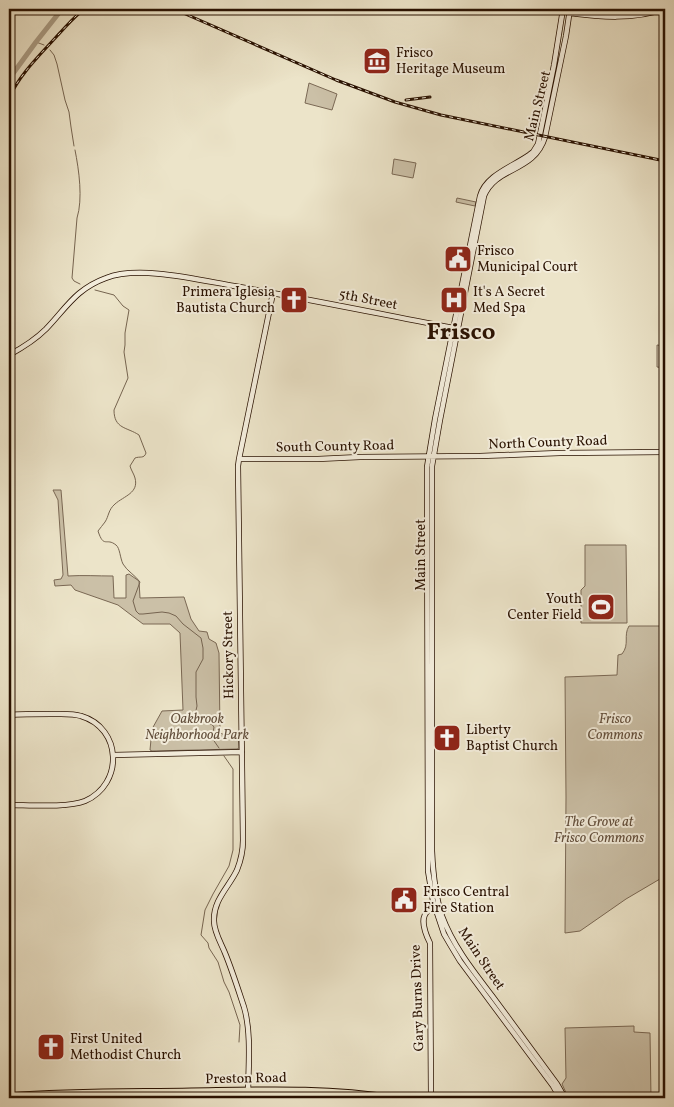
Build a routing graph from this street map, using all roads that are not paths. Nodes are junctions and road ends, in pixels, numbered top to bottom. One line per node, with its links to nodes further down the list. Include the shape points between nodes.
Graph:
1 (664, 9): 3 (main road, via 608,17)
2 (563, 10): 3 (main road); 5 (main road, Main Street, via 535,149 493,177 482,190)
3 (570, 11): 5 (main road, Main Street, via 545,137 531,159 496,181 484,196)
4 (273, 293): 5 (main road, 5th Street); 6 (main road, 5th Street, via 161,274 114,275 80,292 41,333); 9 (main road, Hickory Street)
5 (456, 328): 8 (main road, Main Street)
6 (9, 355)
7 (665, 452): 8 (main road, North County Road)
8 (431, 457): 9 (main road, South County Road); 10 (main road, Main Street)
9 (239, 458): 15 (main road, Hickory Street)
10 (430, 489): 11 (main road, Main Street); 12 (main road, Main Street)
11 (427, 499): 12 (main road); 13 (main road, Main Street)
12 (432, 514): 13 (main road, Main Street)
13 (430, 604): 18 (main road, Main Street, via 430,747)
14 (9, 715): 16 (main road, via 83,716 107,736)
15 (242, 752): 16 (main road); 19 (main road, Hickory Street, via 242,853 238,868 215,909 214,918 215,931 232,972 247,1023)
16 (113, 755): 17 (main road, via 108,782 89,799 73,804)
17 (9, 805)
18 (437, 907): 25 (main road, Gary Burns Drive, via 427,911 424,922 430,943); 26 (main road, Main Street, via 444,934 460,960); 27 (main road, Main Street, via 477,977)
19 (248, 1090): 20 (main road, Preston Road); 22 (main road, Hickory Street); 24 (main road, Preston Road, via 297,1090)
20 (9, 1096)
21 (224, 1098): 22 (main road, Preston Road)
22 (248, 1098): 23 (main road, Preston Road)
23 (318, 1098)
24 (393, 1098)
25 (431, 1098)
26 (560, 1098)
27 (565, 1098)

